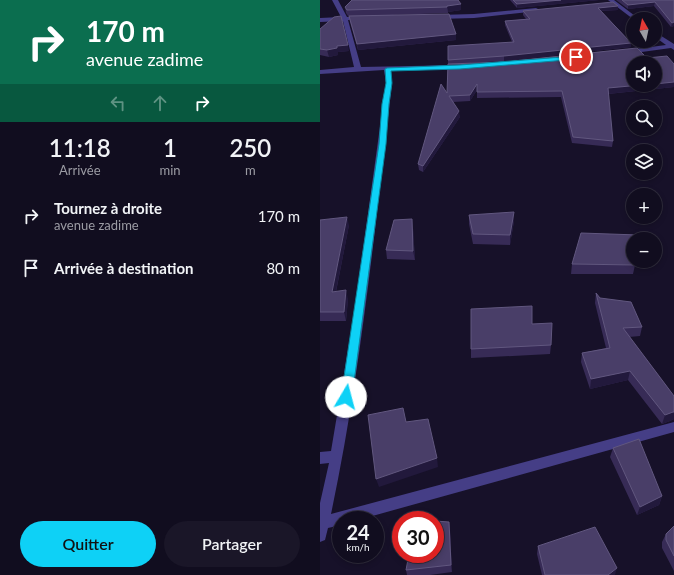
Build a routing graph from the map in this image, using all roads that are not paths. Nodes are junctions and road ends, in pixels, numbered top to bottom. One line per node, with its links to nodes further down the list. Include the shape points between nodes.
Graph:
1 (335, 0): 6 (street)
2 (611, 2): 4 (street)
3 (540, 10): 5 (street)
4 (626, 12)
5 (435, 17)
6 (345, 18): 7 (street); 8 (street); 13 (street)
7 (367, 18)
8 (320, 20)
9 (662, 39): 10 (street)
10 (673, 47): 11 (street)
11 (624, 52)
12 (468, 66): 14 (street)
13 (358, 69): 14 (street); 15 (street)
14 (387, 69): 17 (street, via 389,83 381,152)
15 (320, 72)
16 (674, 427): 19 (street)
17 (337, 456): 18 (street); 19 (street)
18 (320, 458)
19 (321, 529)

